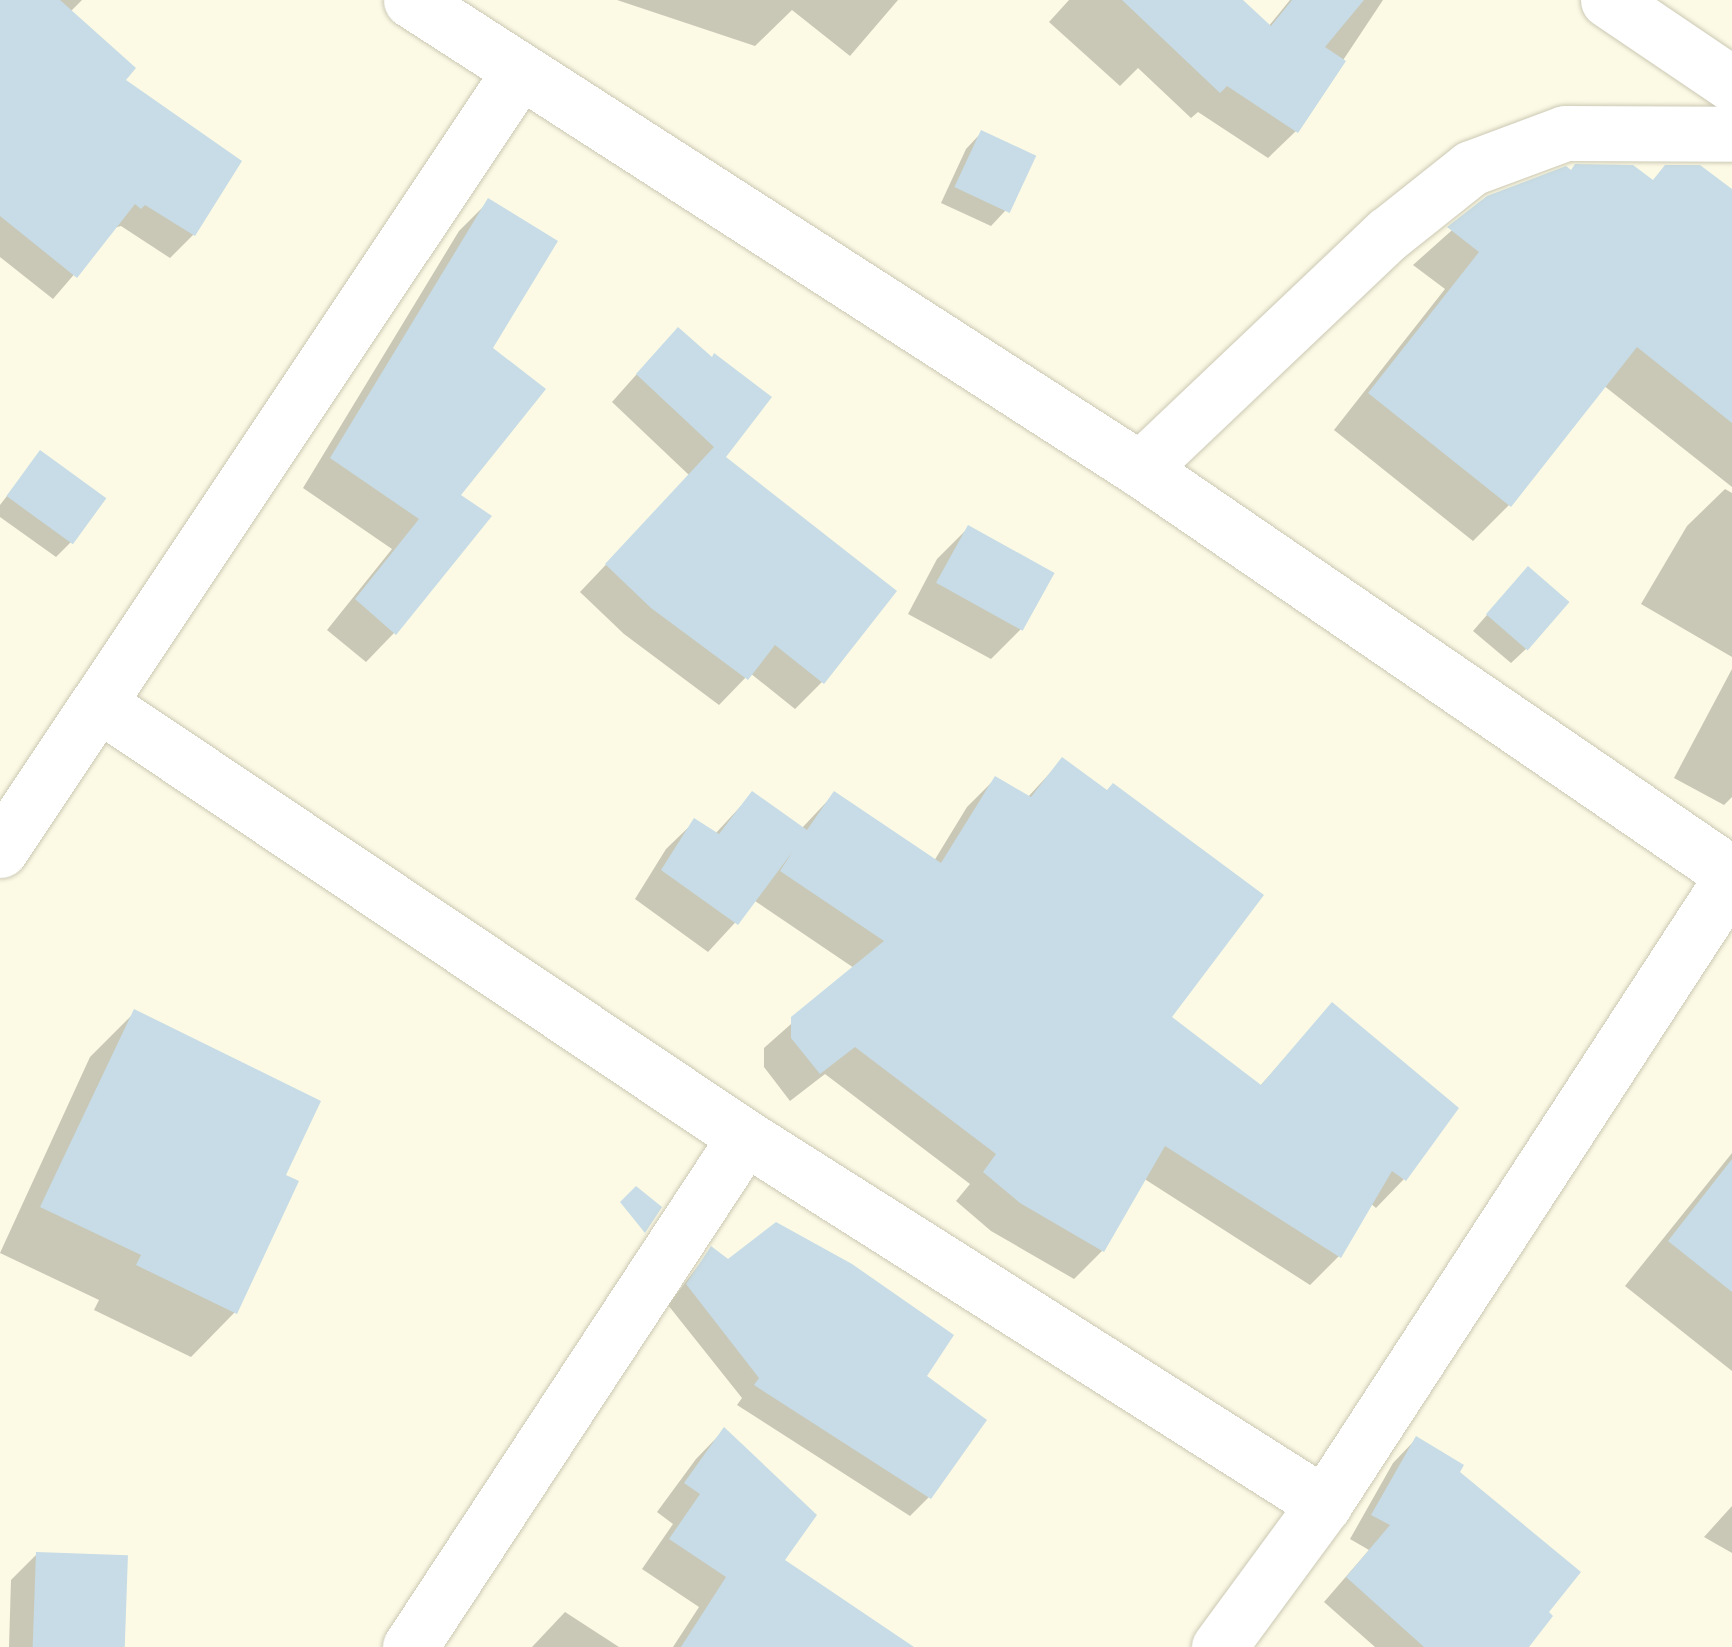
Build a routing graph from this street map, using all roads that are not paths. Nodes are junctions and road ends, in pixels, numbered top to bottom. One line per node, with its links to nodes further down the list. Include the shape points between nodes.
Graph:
1 (411, 0): 3 (street)
2 (1608, 0): 4 (street)
3 (519, 72): 6 (street); 7 (street)
4 (1732, 84)
5 (1732, 134): 6 (street, via 1565,133 1471,168 1388,234)
6 (1140, 469): 9 (street)
7 (99, 704): 8 (street); 10 (street)
8 (0, 850)
9 (1732, 875): 11 (street)
10 (745, 1137): 11 (street); 12 (street)
11 (1324, 1504): 13 (street)
12 (410, 1647)
13 (1220, 1647)

